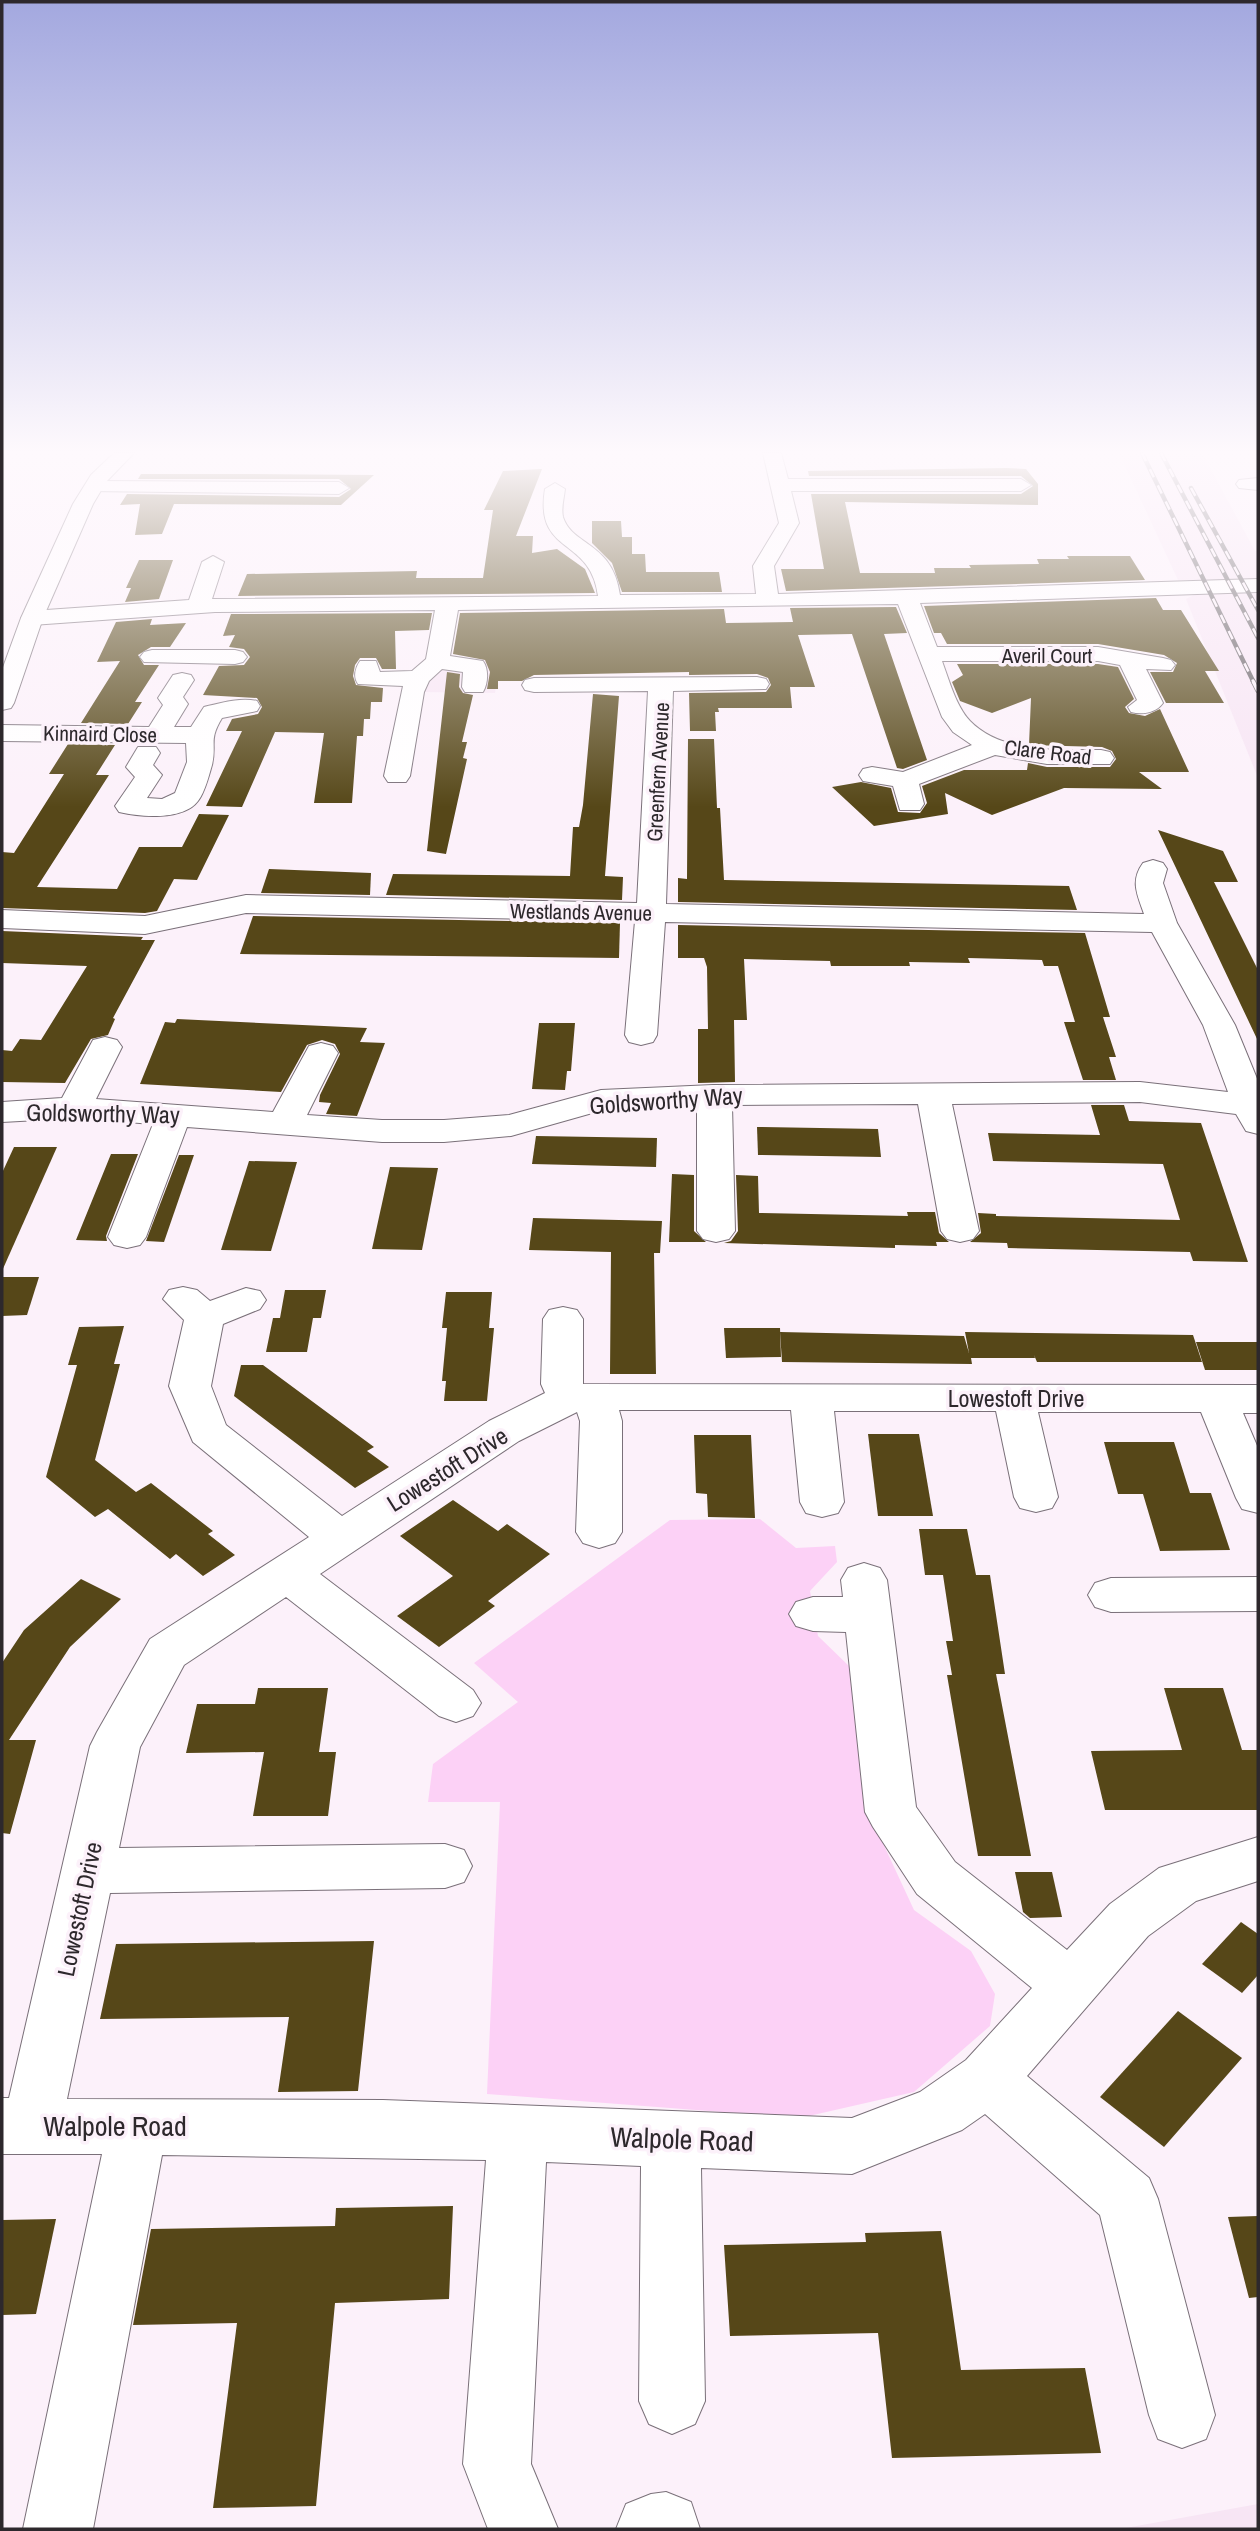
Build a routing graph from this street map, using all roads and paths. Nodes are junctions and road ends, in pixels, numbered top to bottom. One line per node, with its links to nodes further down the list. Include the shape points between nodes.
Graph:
1 (55, 571): 11 (street)
2 (212, 571): 10 (street)
3 (604, 571): 9 (street)
4 (761, 571): 7 (street)
5 (1258, 586): 6 (street)
6 (907, 598): 7 (street); 14 (street, Clare Road)
7 (769, 601): 9 (street)
8 (449, 602): 9 (street); 10 (street); 18 (street)
9 (610, 602)
10 (207, 605): 11 (street); 13 (street)
11 (31, 623): 12 (street); 27 (street)
12 (2, 630)
13 (214, 641): 15 (street); 16 (street)
14 (930, 654): 17 (street, Averil Court, via 1098,654); 33 (street, Clare Road, via 949,708 962,727)
15 (152, 657)
16 (235, 657)
17 (1129, 659): 19 (street, Averil Court); 29 (street, via 1151,703)
18 (437, 661): 21 (street); 26 (street, via 475,666)
19 (1163, 665)
20 (368, 666): 21 (street, via 367,679)
21 (418, 678): 36 (street)
22 (182, 680): 32 (street, via 170,698 176,704)
23 (662, 684): 24 (street, Greenfern Avenue); 25 (street); 38 (street, Greenfern Avenue)
24 (757, 684)
25 (534, 685)
26 (474, 687)
27 (2, 703)
28 (248, 706): 31 (street, via 213,712)
29 (1140, 707)
30 (2, 733): 32 (street, Kinnaird Close)
31 (199, 735): 32 (street, Kinnaird Close); 32 (street, via 200,762 187,798 166,807 129,806 149,775 139,767)
32 (151, 744)
33 (994, 746): 34 (street, Clare Road, via 1037,755); 35 (street, Clare Road, via 908,793)
34 (1105, 758)
35 (872, 775)
36 (397, 776)
37 (1153, 869): 40 (street, via 1148,883)
38 (651, 914): 39 (street, Westlands Avenue, via 246,904 145,925); 40 (street, Westlands Avenue); 41 (street, Greenfern Avenue)
39 (2, 919)
40 (1162, 923): 47 (street, via 1219,1026)
41 (641, 1035)
42 (105, 1047): 46 (street)
43 (321, 1053): 50 (street)
44 (933, 1093): 45 (street, Goldsworthy Way); 47 (street, Goldsworthy Way, via 1140,1092); 52 (street)
45 (713, 1095): 50 (street, Goldsworthy Way, via 601,1100 511,1125 444,1132); 51 (street)
46 (74, 1108): 48 (street, Goldsworthy Way); 49 (street, Goldsworthy Way)
47 (1255, 1111)
48 (2, 1112)
49 (176, 1114): 50 (street, Goldsworthy Way); 53 (street)
50 (285, 1123)
51 (716, 1231)
52 (960, 1231)
53 (127, 1237)
54 (246, 1300): 64 (street, via 194,1308 190,1385 208,1432)
55 (563, 1319): 57 (street, via 562,1384)
56 (811, 1396): 57 (street, Lowestoft Drive); 58 (street, Lowestoft Drive); 62 (street)
57 (581, 1397): 63 (street, via 601,1421); 64 (street, Lowestoft Drive, via 504,1431)
58 (1014, 1398): 59 (street, Lowestoft Drive); 60 (street)
59 (1237, 1399): 61 (street)
60 (1036, 1497)
61 (1258, 1498)
62 (822, 1502)
63 (599, 1532)
64 (338, 1538): 65 (street, Lowestoft Drive)
65 (285, 1572): 69 (street); 72 (street, Lowestoft Drive, via 167,1652 115,1746)
66 (1258, 1594): 67 (street)
67 (1111, 1595)
68 (813, 1614): 73 (street, via 866,1598 891,1812 936,1878)
69 (456, 1703)
70 (1258, 1859): 73 (street, Walpole Road, via 1178,1884 1129,1920)
71 (445, 1866): 72 (street)
72 (87, 1871): 75 (street, Lowestoft Drive)
73 (1070, 1986): 74 (street, Walpole Road)
74 (987, 2079): 78 (street, Walpole Road, via 941,2111 852,2146); 80 (street, via 1127,2199)
75 (17, 2126): 76 (street, Walpole Road)
76 (138, 2126): 77 (street, Walpole Road); 81 (street)
77 (518, 2133): 78 (street, Walpole Road); 82 (street, via 497,2464)
78 (671, 2139): 79 (street)
79 (672, 2401)
80 (1182, 2415)
81 (58, 2529)
82 (523, 2529)

